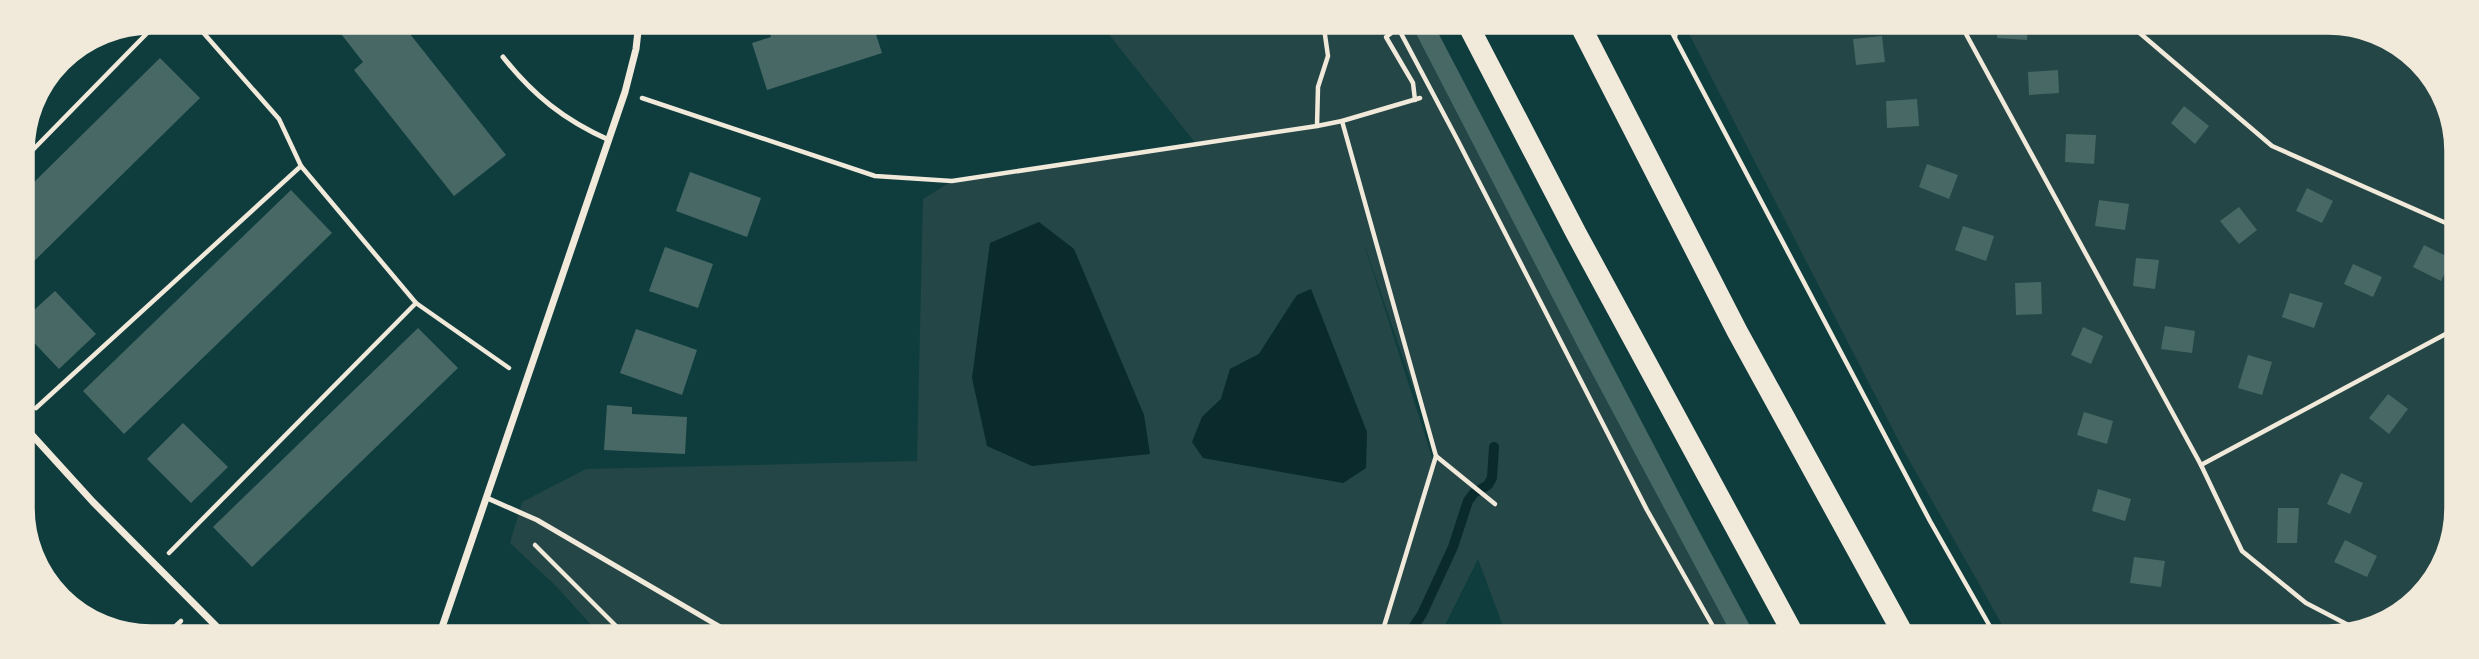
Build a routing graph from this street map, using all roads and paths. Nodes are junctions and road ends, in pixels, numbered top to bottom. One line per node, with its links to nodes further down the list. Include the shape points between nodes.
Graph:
1 (204, 33): 20 (path, via 279,119)
2 (638, 33): 15 (street)
3 (1325, 33): 17 (path, via 1328,56 1318,87)
4 (1391, 33): 16 (path, via 1386,37 1413,83 1417,99)
5 (1401, 33): 35 (path, via 1647,510)
6 (1472, 33): 36 (highway)
7 (1584, 33): 37 (highway, via 1737,331)
8 (1673, 33): 13 (path)
9 (1676, 33): 13 (path)
10 (1965, 33): 28 (path)
11 (2140, 33): 21 (path, via 2272,146)
12 (147, 34): 19 (path)
13 (1675, 37): 38 (path)
14 (503, 57): 18 (lane, via 546,103 579,127)
15 (625, 92): 17 (path, via 875,176 952,181); 18 (street)
16 (1342, 121): 17 (path); 27 (path)
17 (1317, 126)
18 (609, 140): 24 (street)
19 (34, 149)
20 (301, 166): 22 (path); 25 (path)
21 (2446, 223)
22 (416, 303): 24 (path); 32 (path)
23 (2446, 334): 28 (path)
24 (526, 380): 29 (street)
25 (33, 411)
26 (33, 436): 32 (street)
27 (1436, 456): 30 (path); 34 (path)
28 (2201, 465): 33 (path, via 2242,551 2306,603)
29 (487, 498): 40 (street); 42 (lane, via 537,520)
30 (1495, 504)
31 (532, 541): 41 (path)
32 (157, 566): 39 (street)
33 (2346, 624)
34 (1384, 625)
35 (1712, 625)
36 (1789, 625)
37 (1899, 625)
38 (1989, 625)
39 (217, 626)
40 (443, 626)
41 (616, 626)
42 (718, 626)

